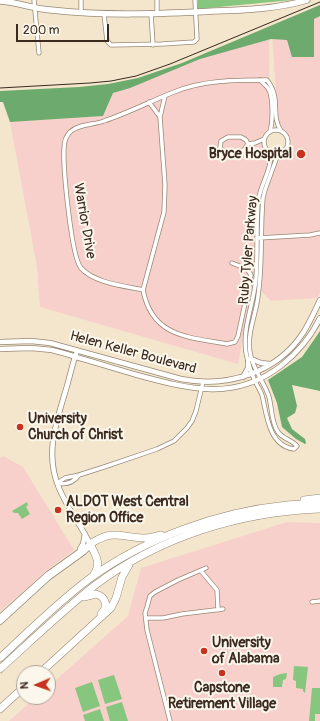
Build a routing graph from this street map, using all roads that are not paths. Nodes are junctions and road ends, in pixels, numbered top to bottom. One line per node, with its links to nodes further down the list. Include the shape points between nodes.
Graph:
1 (34, 0): 7 (street)
2 (81, 0): 9 (street)
3 (157, 0): 10 (street)
4 (195, 0): 8 (street)
5 (307, 0): 8 (main road, via 275,7)
6 (0, 1): 7 (main road)
7 (35, 8): 9 (main road); 13 (street)
8 (196, 12): 10 (main road); 12 (street, via 198,39 194,42)
9 (81, 13): 11 (main road)
10 (154, 13): 11 (main road); 12 (street)
11 (104, 14): 12 (street, via 107,41 111,45)
12 (153, 45)
13 (39, 53)
14 (260, 80): 15 (street, Warrior Drive, via 218,82 175,91); 18 (street, via 268,88 270,96); 19 (street, Warrior Drive, via 267,80 272,86 275,94 276,122)
15 (165, 96): 16 (street, Warrior Drive); 17 (street)
16 (149, 102): 17 (street); 29 (street, Warrior Drive, via 105,121 76,128 68,135 64,150 68,202 79,264 86,272 98,278)
17 (160, 117): 29 (street, via 165,185 164,212)
18 (270, 131): 19 (street); 20 (street)
19 (280, 131): 25 (street, via 287,137 288,145)
20 (264, 139): 21 (street); 23 (street)
21 (255, 143): 22 (street); 23 (street)
22 (248, 144): 22 (street, via 241,137 230,137 223,139 220,146 223,151 229,152 242,151)
23 (264, 146): 24 (street)
24 (270, 152): 25 (street); 27 (street, Ruby Tyler Parkway, via 271,162 258,201)
25 (278, 154): 27 (street, Ruby Tyler Parkway, via 265,190)
26 (320, 233): 27 (street, via 310,236)
27 (259, 238): 36 (street, Ruby Tyler Parkway, via 258,295 249,333)
28 (232, 263): 29 (street, via 246,269 251,275 238,336 231,344 180,334 163,326 149,310)
29 (143, 290)
30 (320, 300): 37 (street, Helen Keller Boulevard, via 303,334 291,348)
31 (320, 318): 40 (street, Helen Keller Boulevard, via 293,356)
32 (0, 342): 34 (street, Helen Keller Boulevard, via 45,342)
33 (0, 349): 35 (street, Helen Keller Boulevard, via 52,350)
34 (77, 350): 35 (street); 42 (street, Helen Keller Boulevard, via 181,379)
35 (75, 356): 43 (street, Helen Keller Boulevard, via 178,386); 48 (street, via 53,438 52,462)
36 (250, 360): 37 (street); 38 (street, Ruby Tyler Parkway); 39 (street)
37 (272, 363): 38 (street, Helen Keller Boulevard)
38 (255, 373): 39 (street, Helen Keller Boulevard); 40 (street, Ruby Tyler Parkway); 41 (street, Ruby Tyler Parkway)
39 (243, 377): 42 (street, Helen Keller Boulevard)
40 (260, 378): 41 (street, Helen Keller Boulevard); 44 (street, Ruby Tyler Parkway)
41 (255, 380): 43 (street, Helen Keller Boulevard, via 235,387); 45 (street, Ruby Tyler Parkway)
42 (203, 382): 43 (street)
43 (201, 390): 48 (street, via 192,421 174,441 157,449 65,478)
44 (268, 397): 45 (street); 46 (street, Ruby Tyler Parkway)
45 (263, 399): 47 (street, Ruby Tyler Parkway)
46 (274, 423): 47 (street); 47 (street, Ruby Tyler Parkway, via 279,433 295,443 297,446 294,449 278,440)
47 (269, 425)
48 (57, 483): 56 (street)
49 (320, 498): 51 (highway)
50 (320, 503): 51 (highway)
51 (287, 505): 55 (highway, via 246,511)
52 (305, 509): 53 (highway); 54 (highway); 61 (highway, via 251,516 208,528)
53 (320, 509)
54 (320, 512)
55 (177, 532): 57 (highway, via 146,538 112,535); 64 (highway, via 130,554)
56 (85, 534): 57 (street); 58 (street); 59 (street)
57 (98, 539): 58 (highway)
58 (90, 544): 59 (street); 60 (highway)
59 (81, 552): 60 (highway); 70 (street, via 48,574); 72 (street)
60 (95, 554): 64 (highway, via 98,567)
61 (132, 561): 65 (highway); 75 (highway, via 122,577 111,608)
62 (206, 568): 63 (street)
63 (201, 571): 68 (street, via 216,590); 71 (street, via 152,594)
64 (90, 579): 73 (highway, via 66,597)
65 (78, 599): 74 (highway, via 92,594 100,595 105,600 106,609); 76 (highway)
66 (320, 601): 67 (street)
67 (312, 602)
68 (218, 610): 69 (street); 71 (street)
69 (223, 610)
70 (0, 617)
71 (146, 618): 81 (street)
72 (0, 622)
73 (0, 658)
74 (45, 665)
75 (49, 665)
76 (0, 668)
77 (16, 691): 79 (highway)
78 (16, 694): 80 (highway)
79 (0, 705)
80 (0, 709)
81 (170, 721)

